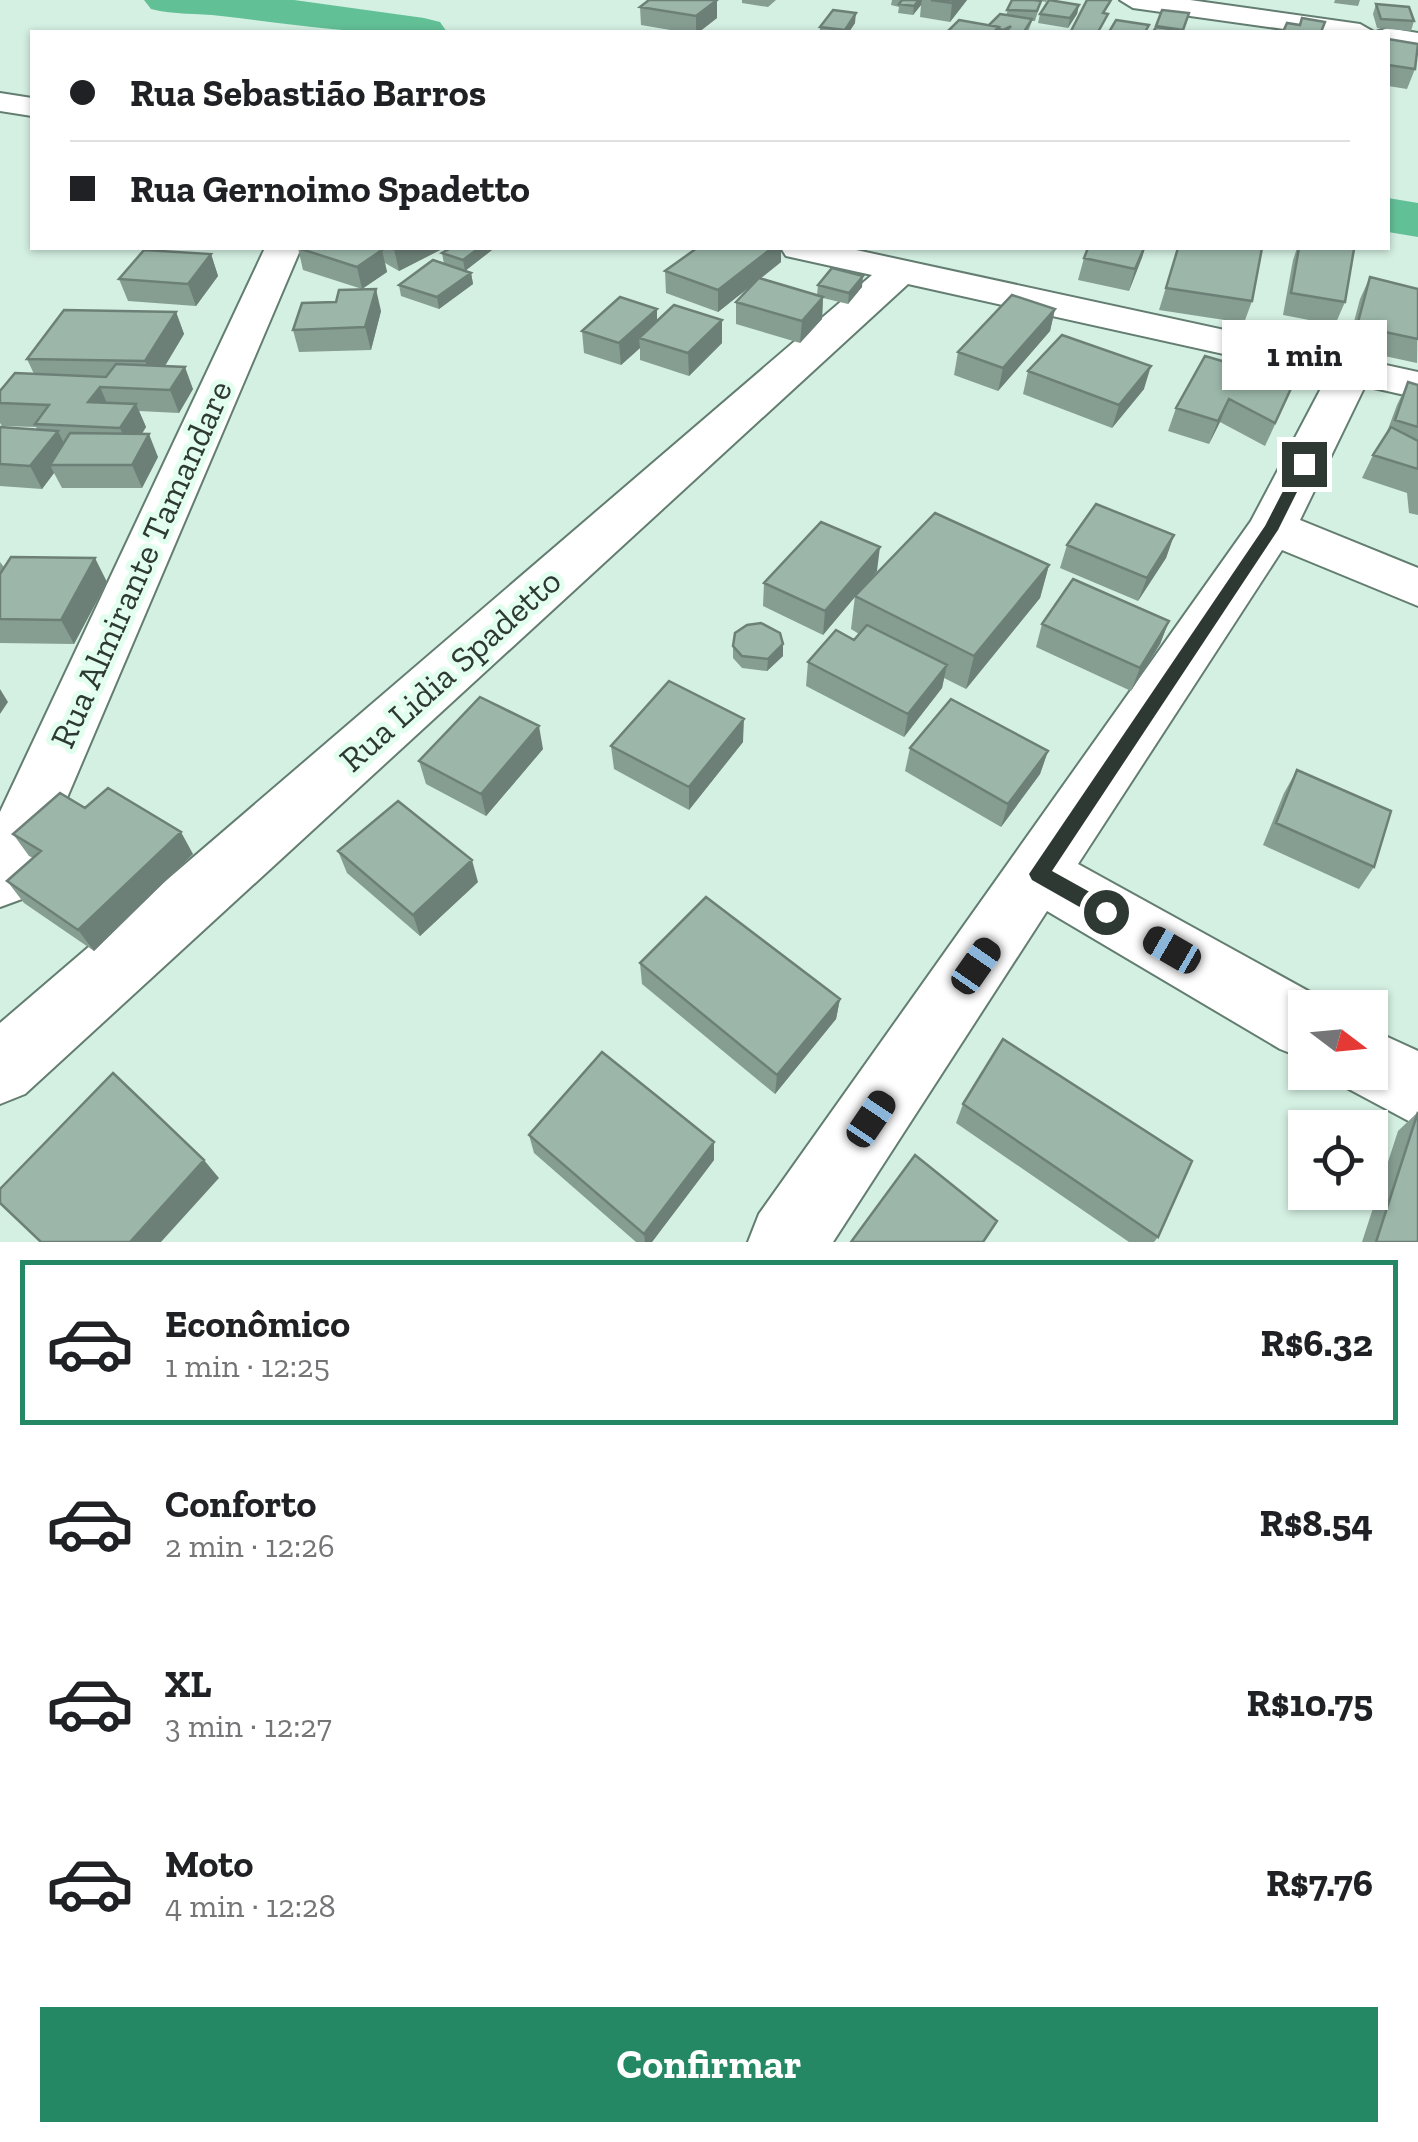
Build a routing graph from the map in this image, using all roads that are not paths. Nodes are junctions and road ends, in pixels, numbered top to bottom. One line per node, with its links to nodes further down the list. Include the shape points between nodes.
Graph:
1 (1140, 0): 2 (street)
2 (1346, 30)
3 (1390, 36): 4 (street)
4 (1418, 41)
5 (0, 102): 6 (street)
6 (30, 108)
7 (282, 250): 15 (street, Rua Almirante Tamandare)
8 (808, 250): 9 (street)
9 (900, 271): 10 (street); 17 (street, Rua Lidia Spadetto)
10 (1352, 370): 11 (street); 12 (street)
11 (1418, 385)
12 (1272, 527): 13 (street); 14 (street)
13 (1418, 588)
14 (1039, 874): 16 (street); 20 (street)
15 (0, 880)
16 (1288, 1016)
17 (0, 1069)
18 (1388, 1073): 19 (street)
19 (1418, 1090)
20 (787, 1242)

